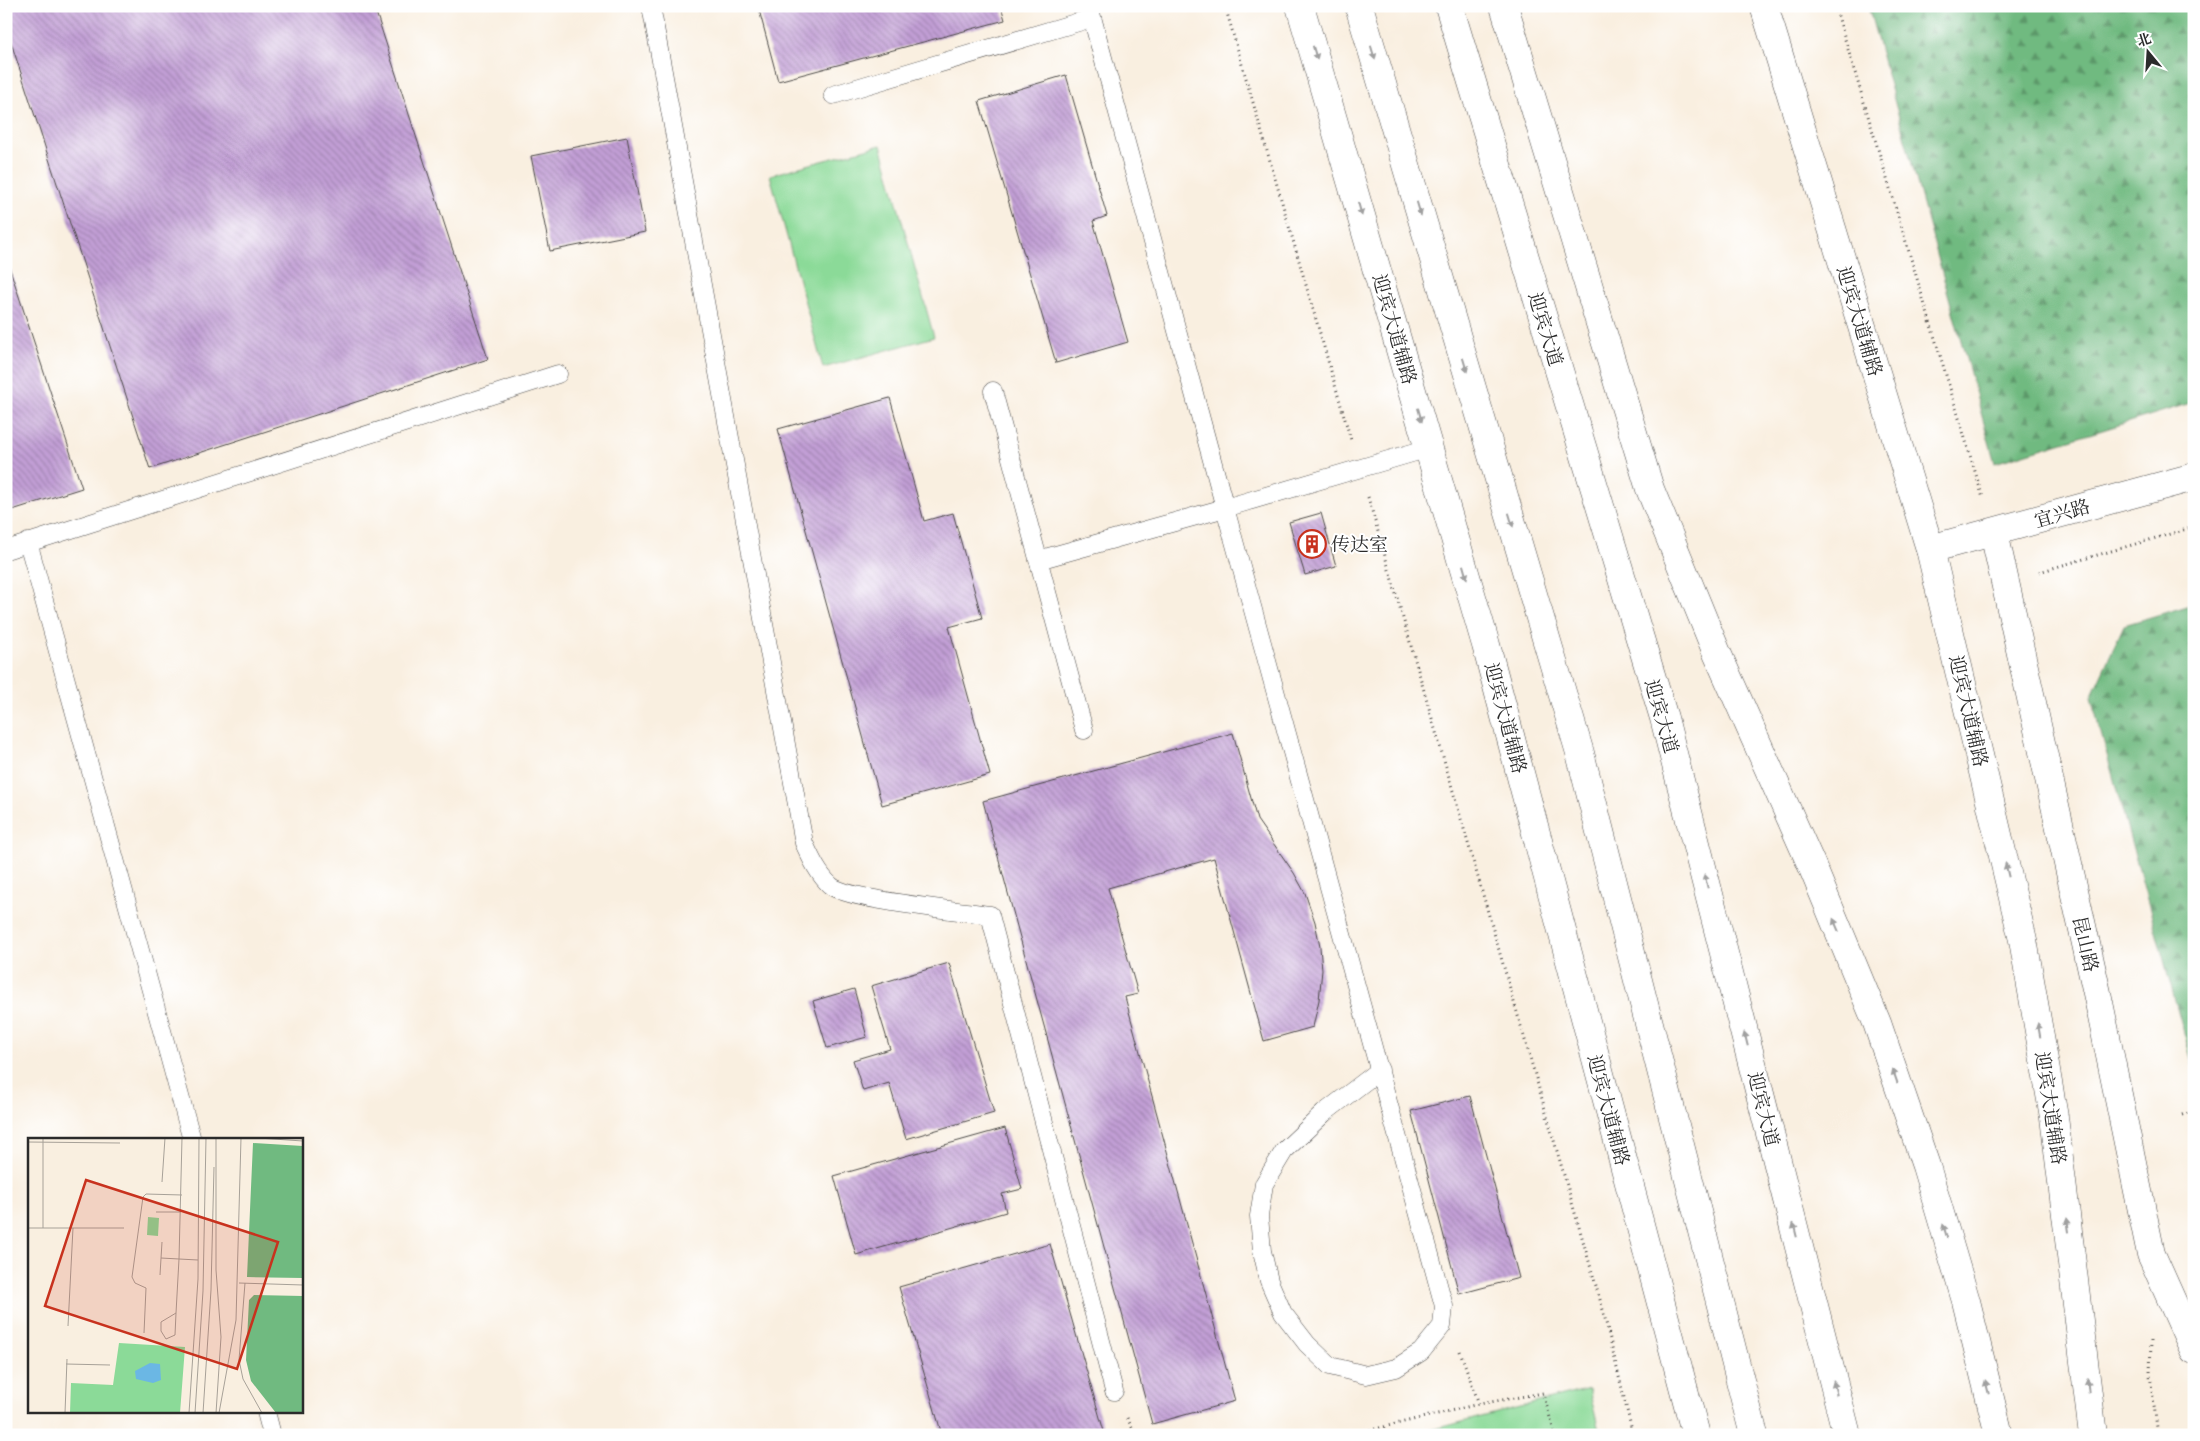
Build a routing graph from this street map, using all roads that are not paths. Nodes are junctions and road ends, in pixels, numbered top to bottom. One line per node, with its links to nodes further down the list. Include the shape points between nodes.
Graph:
1 (652, 6): 23 (lane, via 804,843 815,867 831,887 854,896 990,915)
2 (1300, 6): 11 (main road, 迎宾大道辅路, one-way to 11)
3 (1359, 6): 27 (main road, one-way to 27, via 1580,752)
4 (1449, 6): 28 (main road, 迎宾大道, one-way to 4, via 1664,718)
5 (1504, 6): 29 (main road, one-way to 5, via 1963,1292 1926,1166 1878,1023 1717,653 1650,489)
6 (1764, 6): 16 (main road, 迎宾大道辅路)
7 (1091, 12): 8 (lane); 13 (lane)
8 (833, 95)
9 (558, 374): 15 (lane)
10 (993, 392): 18 (lane)
11 (1429, 448): 13 (lane); 26 (main road, 迎宾大道辅路, one-way to 26, via 1489,655)
12 (2194, 477): 14 (main road, 宜兴路)
13 (1225, 508): 18 (lane); 20 (lane)
14 (1994, 533): 16 (main road, 宜兴路); 22 (main road, 昆山路, via 2099,1003 2151,1254)
15 (28, 542): 17 (lane); 21 (lane)
16 (1930, 549): 30 (main road, 迎宾大道辅路, one-way to 16, via 2054,1117 2024,940)
17 (6, 550)
18 (1038, 560): 19 (lane)
19 (1084, 730)
20 (1380, 1070): 20 (lane, via 1444,1306 1442,1326 1421,1352 1396,1368 1366,1376 1330,1366 1282,1313 1269,1281 1259,1216 1264,1184 1284,1151 1324,1113)
21 (191, 1138)
22 (2194, 1350)
23 (1114, 1391)
24 (267, 1414): 25 (lane)
25 (272, 1435)
26 (1696, 1435)
27 (1754, 1435)
28 (1847, 1435)
29 (1999, 1435)
30 (2094, 1435)

